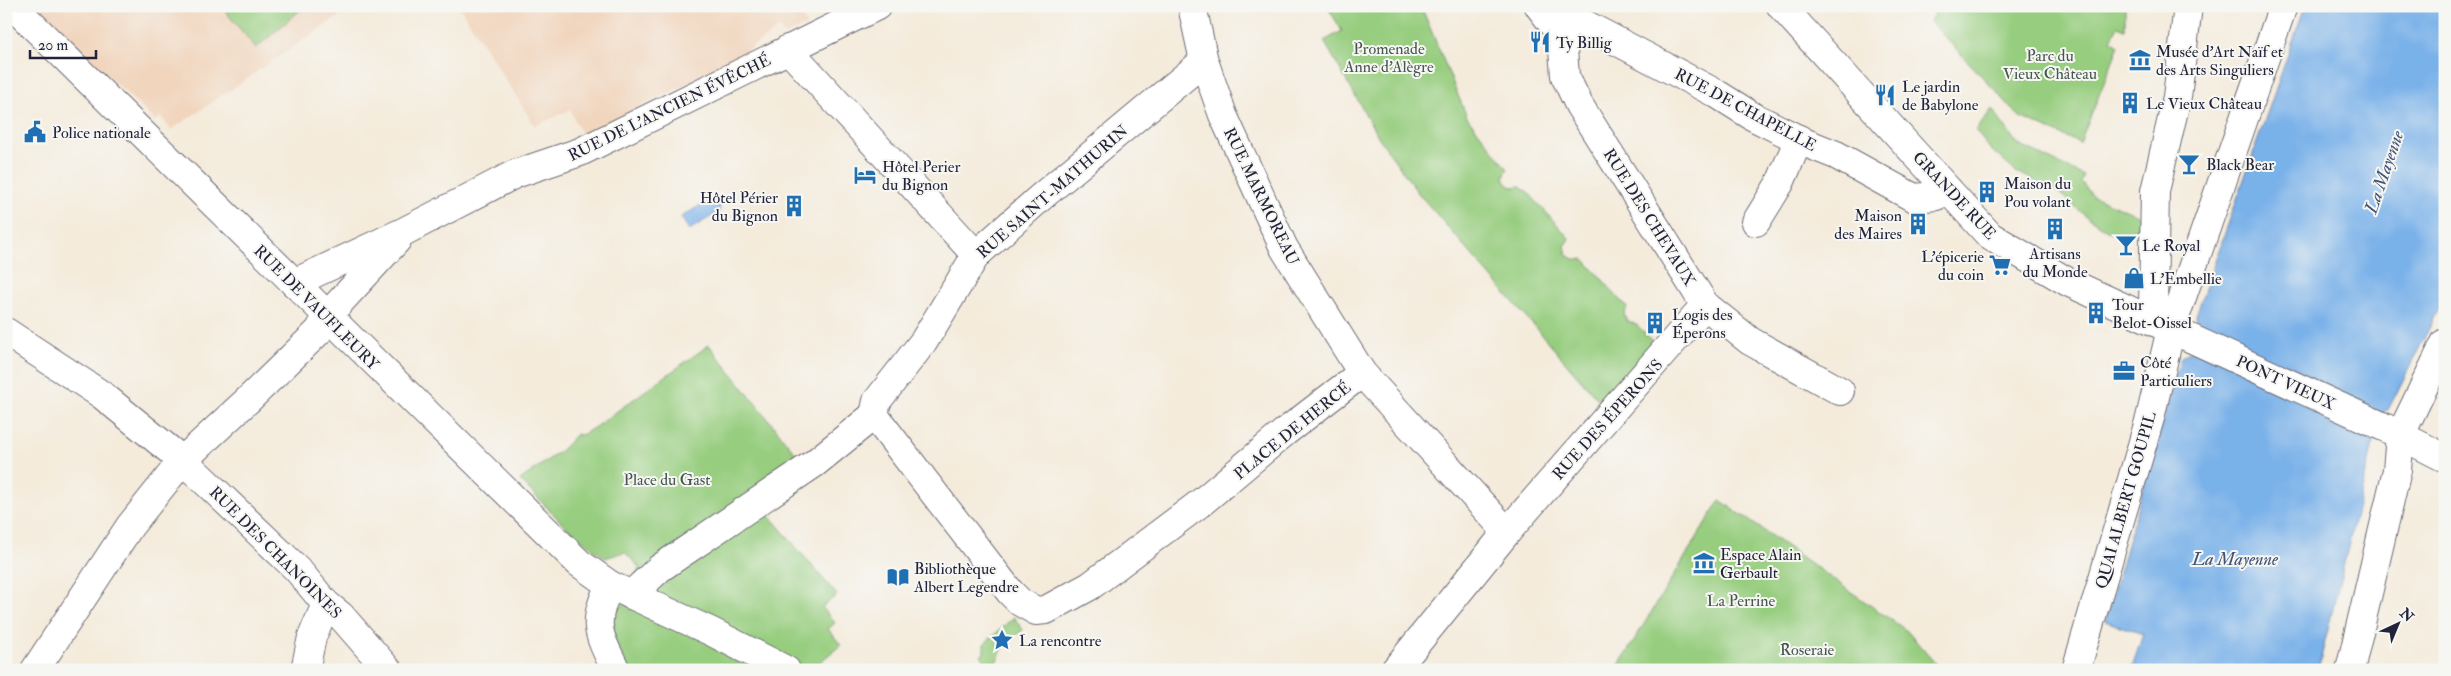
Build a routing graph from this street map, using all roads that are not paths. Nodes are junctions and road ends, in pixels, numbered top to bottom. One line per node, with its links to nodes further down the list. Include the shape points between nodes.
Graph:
1 (13, 6): 16 (street, RUE DE VAUFLEURY)
2 (877, 6): 9 (street, RUE DE L'ANCIEN ÉVÊCHÉ)
3 (1192, 6): 10 (street, RUE MARMOREAU)
4 (1539, 6): 8 (street)
5 (1781, 6): 12 (street, GRANDE RUE)
6 (2188, 6): 19 (street, via 2176,97 2155,191 2152,309)
7 (2284, 6): 19 (street, QUAI ALBERT GOUPIL)
8 (1573, 20): 11 (street, RUE DE CHAPELLE); 17 (street, RUE DES CHEVAUX, via 1565,76 1579,105)
9 (788, 49): 14 (street, RUE DE L'ANCIEN ÉVÊCHÉ, via 580,152 515,174); 15 (street)
10 (1204, 61): 15 (street, RUE SAINT-MATHURIN); 22 (street, RUE MARMOREAU, via 1224,116 1284,248)
11 (1799, 139): 12 (street, RUE DE CHAPELLE, via 1836,155 1914,198 1936,196); 13 (street, via 1780,183)
12 (1948, 190): 19 (street, GRANDE RUE, via 1990,236 2060,278)
13 (1756, 222)
14 (405, 231): 16 (street, RUE DE L'ANCIEN ÉVÊCHÉ); 18 (street, RUE DE L'ANCIEN ÉVÊCHÉ)
15 (976, 255): 24 (street, RUE SAINT-MATHURIN, via 924,341 877,401)
16 (294, 283): 18 (street, RUE DE VAUFLEURY)
17 (1705, 305): 23 (street, RUE DES CHEVAUX, via 1750,342); 28 (street, RUE DES ÉPERONS)
18 (327, 316): 27 (street, RUE DE L'ANCIEN ÉVÊCHÉ, via 312,338); 29 (street, RUE DE VAUFLEURY, via 579,564)
19 (2171, 329): 25 (street, PONT VIEUX); 37 (street, QUAI ALBERT GOUPIL, via 2150,418)
20 (6, 332): 27 (street, RUE DES CHANOINES, via 102,395)
21 (2445, 343): 25 (street)
22 (1362, 373): 24 (street, PLACE DE HERCÉ, via 1203,501 1090,586 1046,610 1036,611 1010,592); 28 (street, PLACE DE HERCÉ)
23 (1840, 391)
24 (874, 415): 29 (street, via 815,462 660,568)
25 (2400, 436): 26 (street, PONT VIEUX); 38 (street, via 2397,470)
26 (2445, 458)
27 (182, 461): 30 (street, RUE DES CHANOINES, via 297,569); 31 (street, RUE DE L'ANCIEN ÉVÊCHÉ, via 130,526)
28 (1507, 532): 36 (street, RUE DES ÉPERONS)
29 (621, 590): 34 (street, via 598,618 600,638); 35 (street, RUE DE VAUFLEURY)
30 (326, 604): 32 (street, via 312,637); 33 (street, RUE DES CHANOINES)
31 (35, 670)
32 (305, 670)
33 (388, 670)
34 (616, 670)
35 (786, 670)
36 (1395, 670)
37 (2076, 670)
38 (2350, 670)

